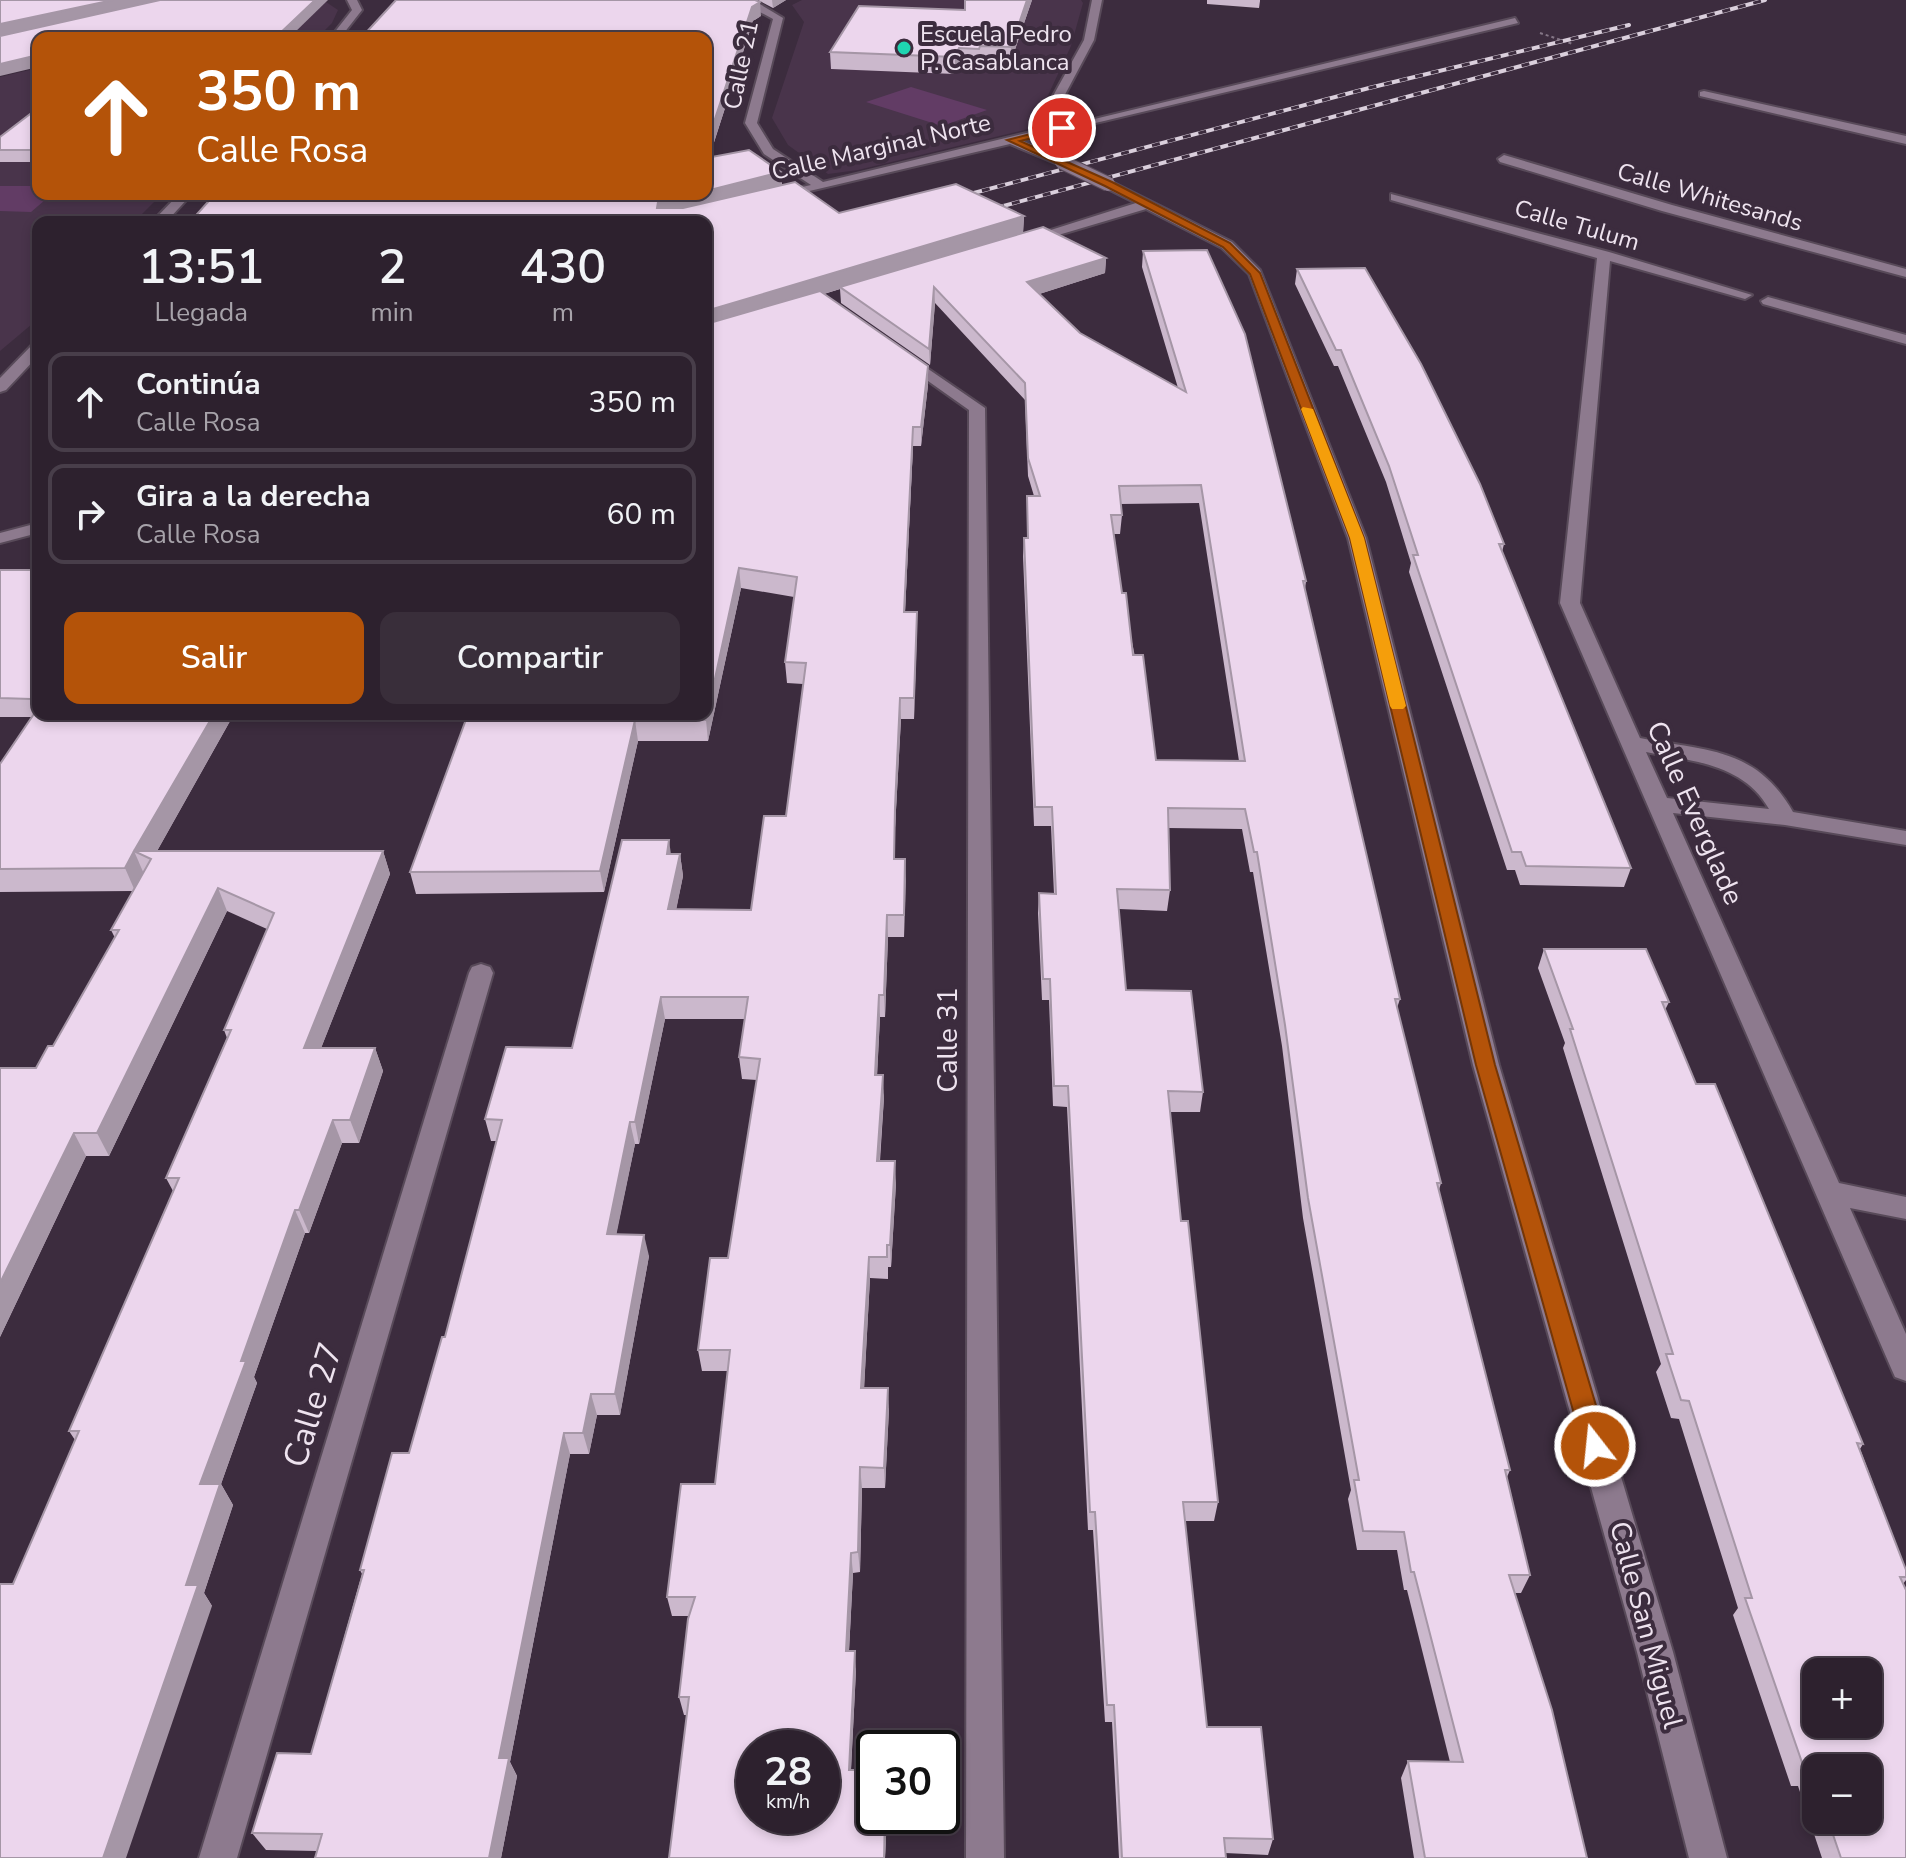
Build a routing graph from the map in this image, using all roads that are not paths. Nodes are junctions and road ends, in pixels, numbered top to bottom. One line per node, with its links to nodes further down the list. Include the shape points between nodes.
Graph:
1 (352, 0): 5 (street, via 357,10)
2 (731, 0): 11 (street, Calle 21, via 749,2 778,18 751,123 768,151)
3 (1097, 0): 7 (street, via 1089,40 1054,105)
4 (1515, 21): 7 (lane)
5 (340, 32)
6 (1704, 94): 9 (street)
7 (1087, 122): 8 (street, Calle Marginal Norte)
8 (1011, 140): 11 (street, Calle Marginal Norte); 15 (street, Calle San Miguel, bridge)
9 (1906, 140)
10 (1504, 159): 19 (street, Calle Whitesands)
11 (821, 186): 14 (street, Calle Marginal Norte)
12 (1396, 197): 18 (street, Calle Tulum)
13 (180, 200): 16 (street)
14 (760, 200)
15 (1148, 204): 17 (street); 40 (street, Calle San Miguel, via 1227,245 1255,273 1357,538 1486,1065 1655,1652)
16 (165, 216)
17 (1016, 244)
18 (1604, 255): 20 (street, Calle Tulum); 30 (street, Calle Everglade, via 1570,603)
19 (1906, 273)
20 (1745, 295)
21 (1768, 301): 22 (street)
22 (1906, 340)
23 (888, 346): 39 (street, Calle 31, via 977,408)
24 (32, 352): 26 (street)
25 (32, 367): 26 (street)
26 (8, 372): 27 (street)
27 (0, 387)
28 (32, 530): 29 (street)
29 (0, 538)
30 (1631, 743): 31 (street, Calle Everglade); 32 (street, via 1733,763 1770,791)
31 (1658, 804): 32 (street); 35 (street, Calle Everglade)
32 (1785, 818): 33 (street)
33 (1906, 838)
34 (481, 973): 38 (street, Calle 27)
35 (1828, 1192): 36 (street); 37 (street, Calle Everglade)
36 (1906, 1208)
37 (1906, 1368)
38 (218, 1858)
39 (985, 1858)
40 (1708, 1858)

